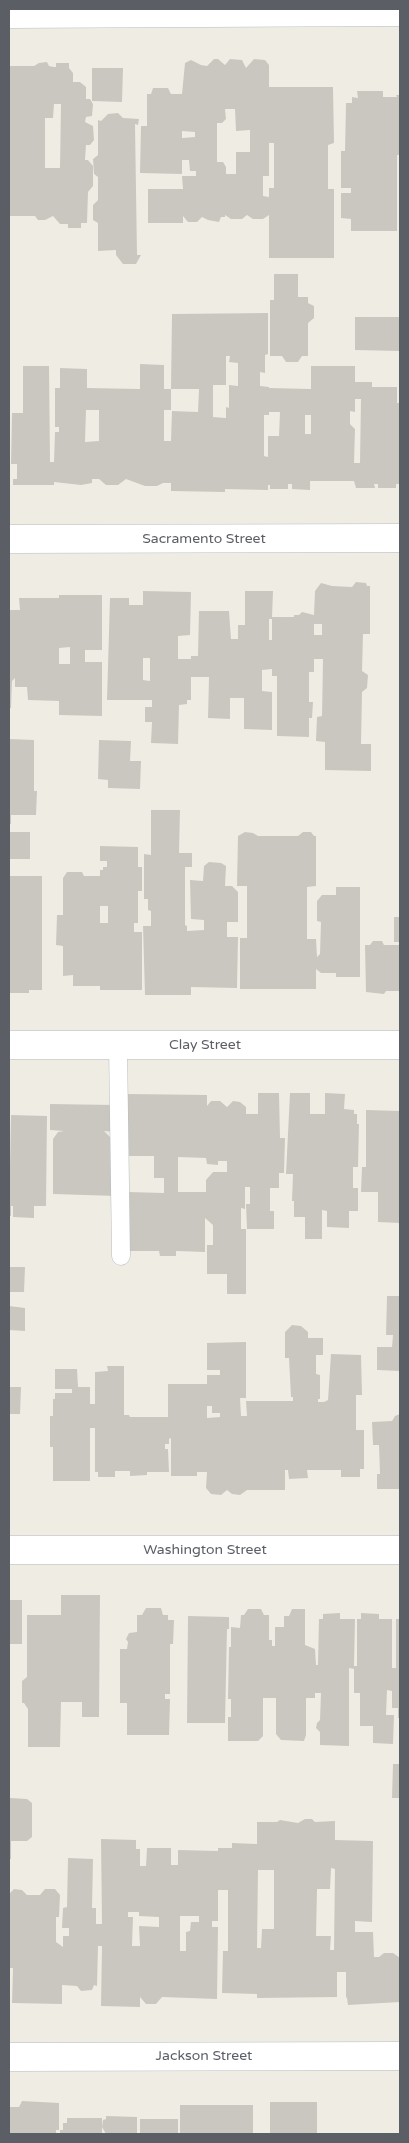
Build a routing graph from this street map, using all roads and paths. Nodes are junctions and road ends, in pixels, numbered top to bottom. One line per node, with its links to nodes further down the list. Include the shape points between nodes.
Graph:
1 (400, 12): 2 (street)
2 (9, 14)
3 (400, 538): 4 (street, Sacramento Street)
4 (9, 539)
5 (9, 1045): 6 (street, Clay Street)
6 (118, 1045): 7 (street, Clay Street); 8 (lane)
7 (400, 1045)
8 (121, 1256)
9 (9, 1550): 10 (street, Washington Street)
10 (400, 1550)
11 (400, 2056): 12 (street, Jackson Street)
12 (9, 2057)

